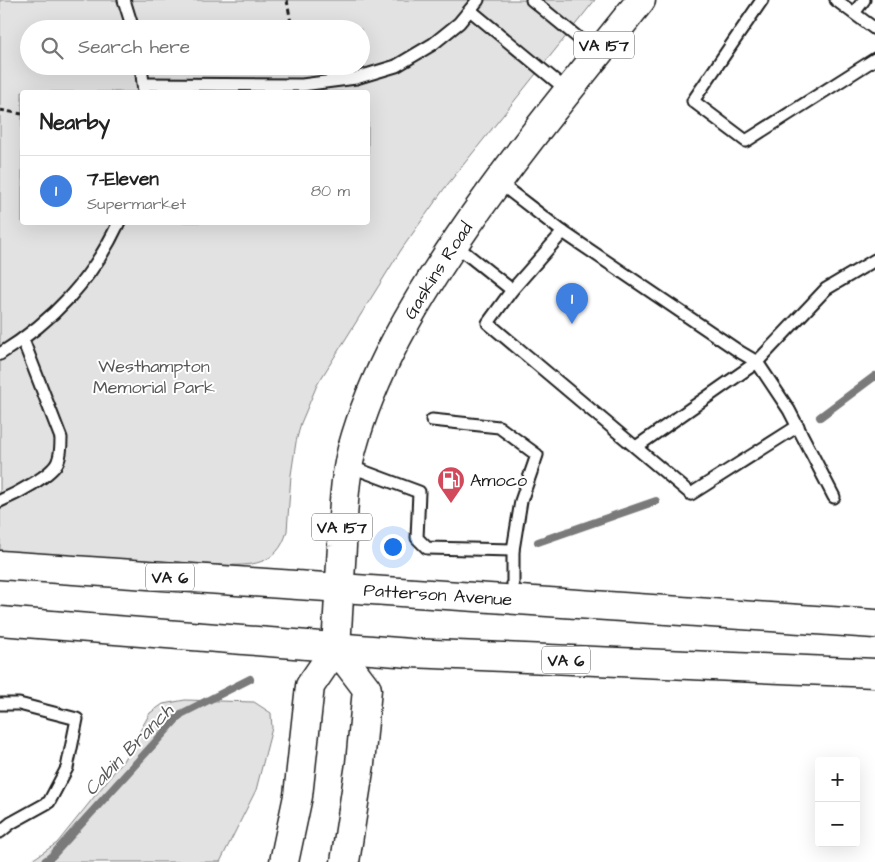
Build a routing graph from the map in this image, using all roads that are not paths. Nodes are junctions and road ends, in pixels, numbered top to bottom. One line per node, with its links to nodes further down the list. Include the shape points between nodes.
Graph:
1 (124, 0): 10 (lane)
2 (478, 0): 8 (lane)
3 (532, 0): 12 (lane)
4 (641, 0): 12 (main road, Gaskins Road / VA 157)
5 (762, 0): 13 (lane, via 693,101 746,141)
6 (836, 0): 9 (lane)
7 (864, 0): 9 (lane)
8 (470, 10): 14 (lane, via 433,44 396,66); 18 (lane)
9 (854, 13): 11 (lane)
10 (130, 20)
11 (875, 29)
12 (598, 54): 18 (main road, Gaskins Road / VA 157)
13 (875, 58)
14 (370, 74)
15 (142, 75): 17 (lane)
16 (366, 75): 17 (lane, via 302,85)
17 (144, 88)
18 (568, 91): 19 (main road, Gaskins Road / VA 157)
19 (497, 182): 21 (lane); 22 (main road, Gaskins Road / VA 157)
20 (118, 225): 25 (lane, via 84,282 56,313)
21 (563, 232): 24 (lane); 27 (lane)
22 (454, 244): 24 (lane); 31 (main road, Gaskins Road / VA 157, via 416,302 396,341 362,417)
23 (875, 260): 27 (lane, via 826,289)
24 (512, 290): 30 (lane, via 488,323)
25 (23, 340): 26 (lane); 33 (lane, via 61,438 60,454 53,469)
26 (0, 354)
27 (757, 362): 29 (lane); 30 (lane)
28 (432, 420): 34 (lane, via 499,427 537,455 521,501)
29 (798, 426): 30 (lane, via 691,494); 32 (lane)
30 (636, 447)
31 (349, 466): 34 (lane, via 419,492 418,538 427,548); 36 (main road, Gaskins Road / VA 157, via 345,483)
32 (834, 496)
33 (0, 501)
34 (513, 550): 37 (lane)
35 (0, 565): 36 (main road, Patterson Avenue / VA 6)
36 (340, 589): 37 (main road, Patterson Avenue / VA 6); 40 (main road, VA 157)
37 (513, 600): 39 (main road, Patterson Avenue / VA 6)
38 (0, 621): 40 (main road, VA 6)
39 (875, 624)
40 (336, 648): 41 (main road, VA 6); 44 (main road, via 310,686 298,796); 45 (main road, via 367,689 360,764)
41 (875, 673)
42 (0, 704): 43 (lane, via 19,704 77,719 67,768 49,802)
43 (0, 832)
44 (284, 862)
45 (345, 862)

